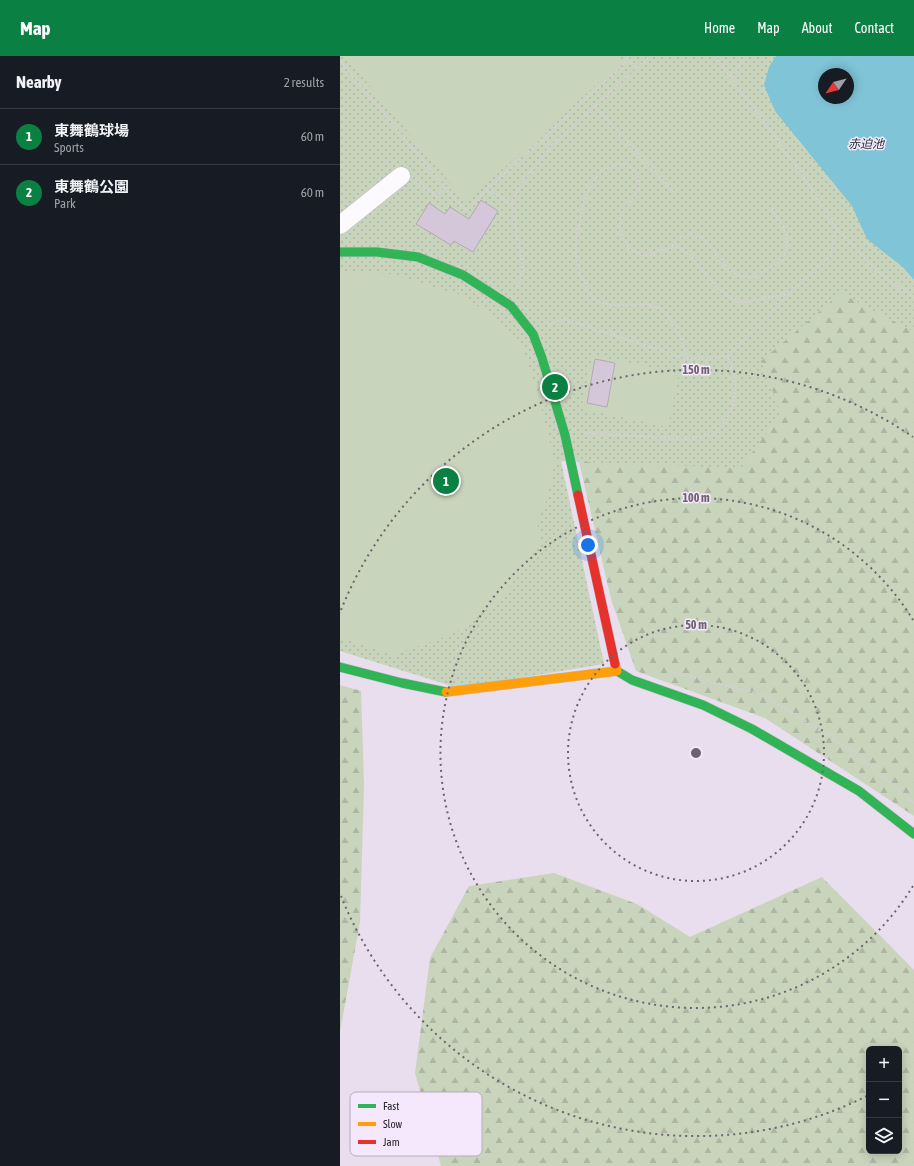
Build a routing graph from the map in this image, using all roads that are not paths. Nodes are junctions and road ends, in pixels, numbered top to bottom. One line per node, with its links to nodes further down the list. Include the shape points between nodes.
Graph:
1 (401, 176): 2 (street)
2 (340, 225)
3 (340, 252): 5 (street, via 377,252 418,257 463,275 511,306 532,334 542,358 565,435)
4 (340, 668): 5 (street, via 449,692)
5 (617, 671): 6 (street, via 632,680 702,705 752,729 859,791)
6 (914, 834)

